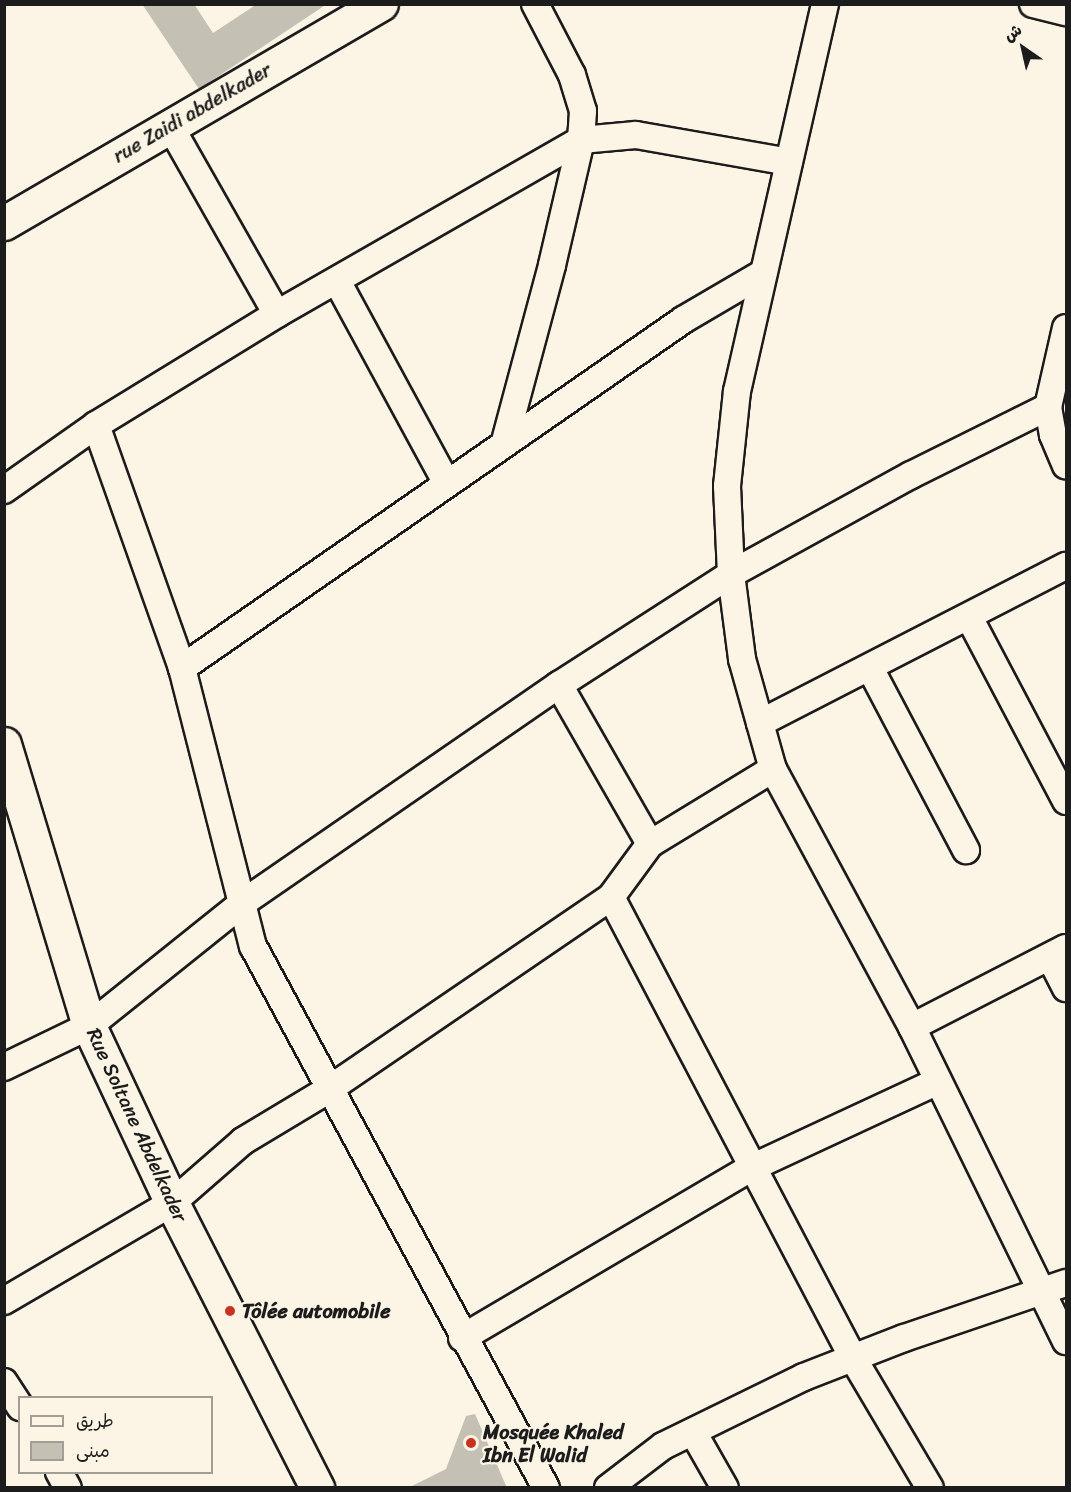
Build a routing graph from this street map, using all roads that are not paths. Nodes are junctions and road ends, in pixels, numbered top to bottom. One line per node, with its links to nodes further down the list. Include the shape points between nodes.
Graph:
1 (381, 4): 6 (main road, rue Zaidi abdelkader)
2 (535, 4): 7 (street, via 580,93)
3 (825, 4): 8 (street)
4 (1033, 4): 5 (street)
5 (1066, 12)
6 (170, 126): 9 (main road, rue Zaidi abdelkader); 12 (street)
7 (580, 140): 8 (street, via 636,135); 11 (street); 16 (street)
8 (789, 162): 10 (street)
9 (4, 223)
10 (763, 273): 16 (street, via 683,320); 21 (street, via 737,392 728,486)
11 (337, 281): 12 (street); 18 (street)
12 (277, 314): 15 (street)
13 (1066, 328): 14 (street)
14 (1048, 407): 17 (street, via 1053,435); 21 (street, via 911,475)
15 (96, 425): 19 (street); 23 (street)
16 (505, 441): 18 (street)
17 (1066, 465)
18 (446, 482): 23 (street)
19 (4, 489)
20 (1066, 566): 22 (street)
21 (731, 574): 25 (street); 26 (street, via 742,659)
22 (969, 617): 24 (street); 29 (street)
23 (182, 668): 33 (street)
24 (870, 668): 26 (street); 31 (street)
25 (559, 685): 30 (street); 33 (street)
26 (760, 723): 28 (street)
27 (4, 744): 36 (main road, Rue Soltane Abdelkader)
28 (773, 770): 30 (street); 37 (street)
29 (1066, 801)
30 (650, 844): 32 (street)
31 (966, 850)
32 (611, 897): 40 (street); 41 (street)
33 (244, 902): 36 (street); 40 (street, via 260,963)
34 (1058, 953): 35 (street); 37 (street)
35 (1066, 988)
36 (89, 1026): 38 (street); 42 (main road, Rue Soltane Abdelkader)
37 (912, 1027): 39 (street)
38 (4, 1067)
39 (938, 1081): 41 (street); 44 (street)
40 (328, 1090): 42 (street, via 243,1141); 46 (street)
41 (751, 1168): 46 (street); 48 (street)
42 (172, 1203): 45 (street); 54 (main road, Rue Soltane Abdelkader)
43 (1066, 1283): 44 (street)
44 (1040, 1292): 47 (street); 48 (street)
45 (4, 1301)
46 (462, 1338): 55 (street)
47 (1066, 1341)
48 (853, 1358): 51 (street, via 804,1377); 58 (street)
49 (4, 1382): 50 (street)
50 (18, 1404)
51 (693, 1432): 56 (street, via 663,1446); 57 (street)
52 (60, 1474): 53 (street)
53 (68, 1488)
54 (316, 1488)
55 (546, 1488)
56 (608, 1488)
57 (725, 1488)
58 (930, 1488)

